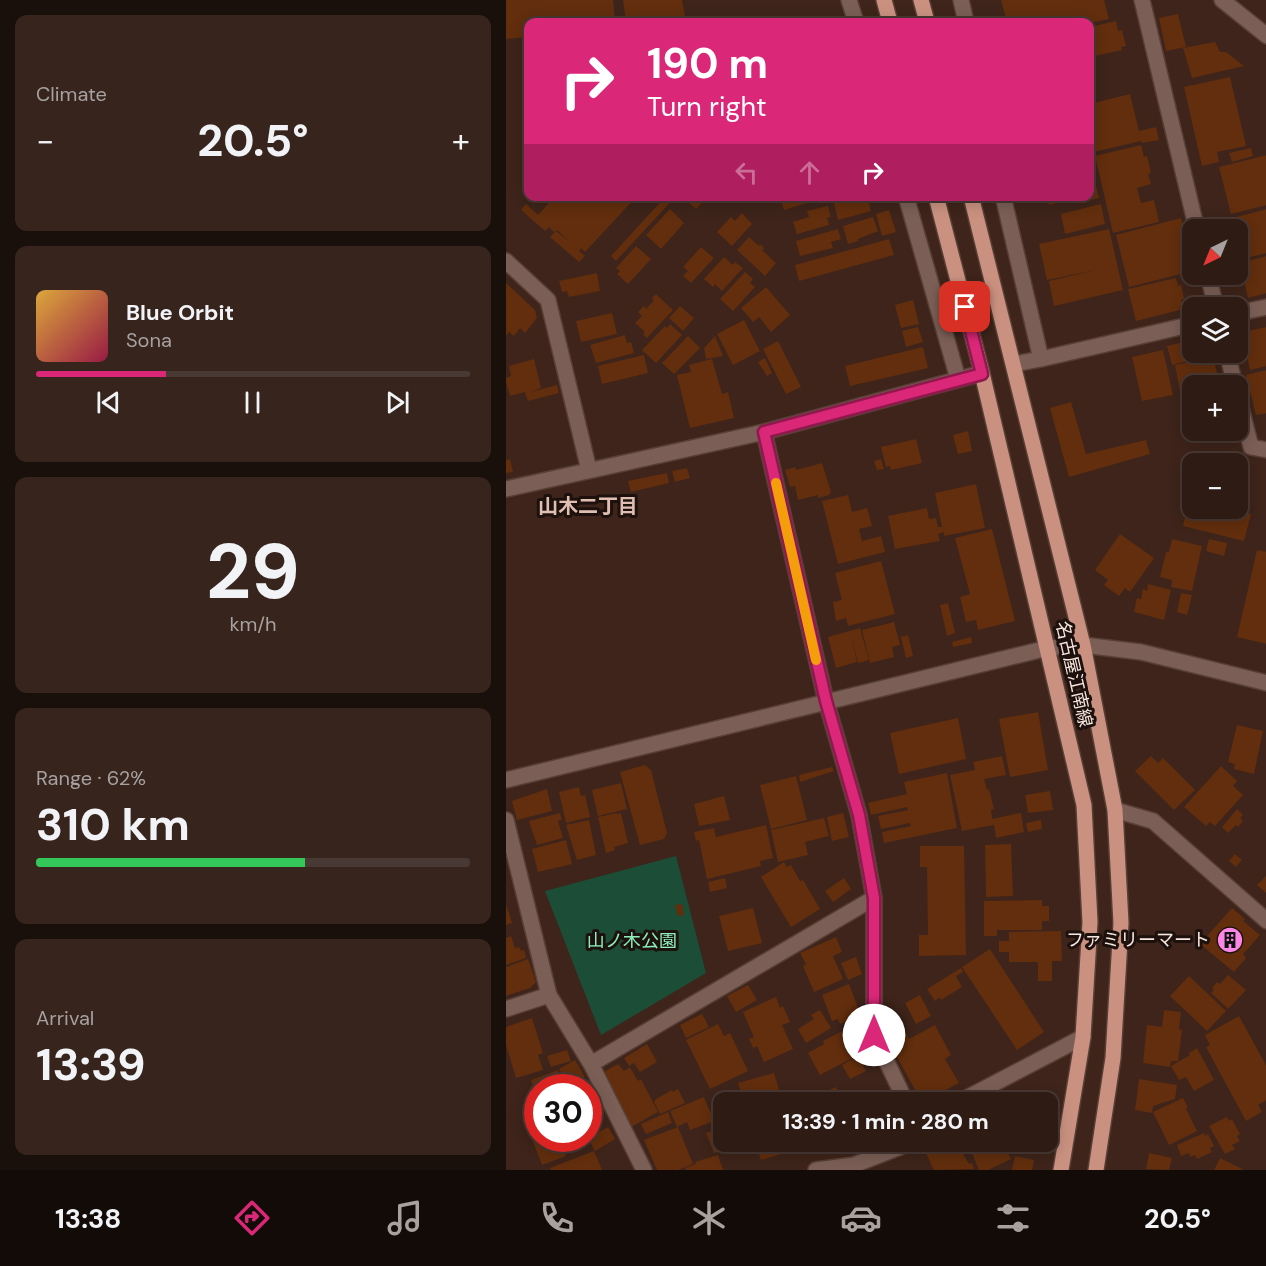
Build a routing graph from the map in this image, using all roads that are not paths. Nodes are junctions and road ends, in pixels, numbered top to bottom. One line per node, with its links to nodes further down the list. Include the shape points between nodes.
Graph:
1 (849, 0): 7 (street)
2 (884, 0): 8 (main road)
3 (921, 0): 9 (main road)
4 (961, 0): 10 (street)
5 (1142, 0): 16 (street)
6 (1222, 0): 11 (street)
7 (855, 18)
8 (889, 18)
9 (925, 18)
10 (965, 18)
11 (1266, 36)
12 (907, 201): 24 (street)
13 (937, 201): 23 (main road, 名古屋江南線)
14 (972, 201): 22 (main road, 名古屋江南線)
15 (1004, 201): 21 (street)
16 (1194, 219)
17 (506, 261): 28 (street, via 548,300)
18 (1266, 307): 19 (street)
19 (1248, 311)
20 (1182, 327): 21 (street)
21 (1040, 360): 22 (street)
22 (1014, 364): 30 (main road, 名古屋江南線)
23 (982, 374): 24 (street); 31 (main road, 名古屋江南線)
24 (958, 379): 25 (street)
25 (764, 432): 28 (street); 33 (street)
26 (1248, 435): 27 (street, via 1251,447)
27 (1266, 450)
28 (588, 470): 29 (street)
29 (506, 489)
30 (1083, 645): 31 (street); 32 (street, via 1140,652); 35 (main road, 名古屋江南線)
31 (1048, 648): 33 (street); 41 (main road, 名古屋江南線, via 1084,805 1090,922)
32 (1266, 682)
33 (826, 701): 34 (street); 37 (street, via 859,815)
34 (506, 780)
35 (1115, 810): 38 (street, via 1153,820); 50 (main road, 名古屋江南線, via 1121,934 1113,1058)
36 (506, 820): 39 (street)
37 (874, 898): 42 (street); 43 (street, via 874,1035)
38 (1266, 921)
39 (549, 995): 40 (street); 42 (street)
40 (506, 1009)
41 (1083, 1037): 44 (street); 49 (main road, 名古屋江南線)
42 (591, 1064): 47 (street)
43 (901, 1092)
44 (978, 1092)
45 (889, 1152): 46 (street)
46 (855, 1168): 48 (street)
47 (644, 1170)
48 (816, 1170)
49 (1061, 1170)
50 (1096, 1170)

